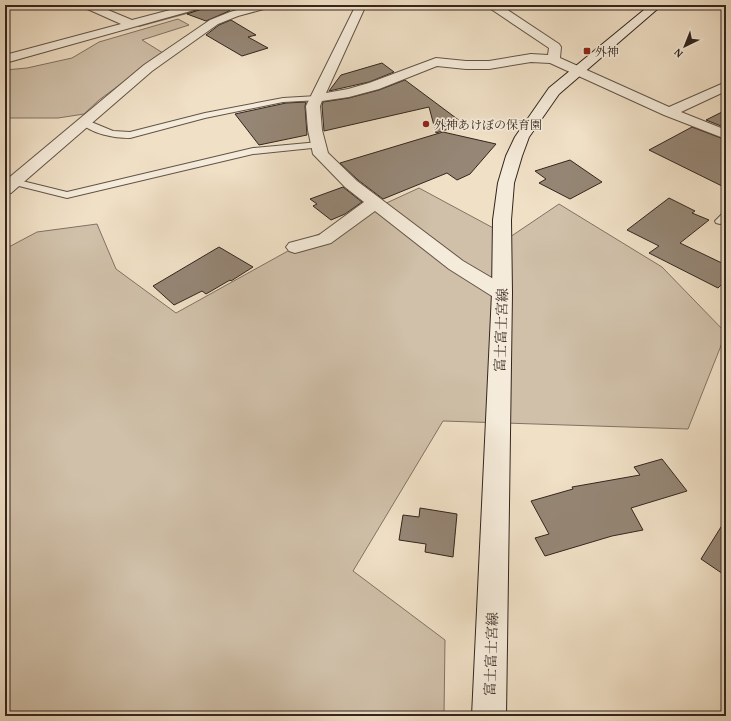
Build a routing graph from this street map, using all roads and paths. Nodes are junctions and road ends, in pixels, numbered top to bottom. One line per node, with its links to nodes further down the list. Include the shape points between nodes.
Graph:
1 (87, 5): 7 (street)
2 (201, 5): 7 (street)
3 (267, 5): 14 (street, via 214,22 148,68)
4 (361, 5): 12 (street)
5 (490, 5): 9 (street, via 555,47)
6 (656, 5): 10 (street, 富士富士宮線)
7 (131, 24): 8 (street)
8 (7, 57)
9 (554, 60): 10 (street); 12 (street, via 531,58 489,65 436,62 374,86)
10 (576, 71): 13 (street); 20 (street, 富士富士宮線, via 550,96 522,137 514,156 506,184 502,220)
11 (726, 86): 13 (street)
12 (317, 98): 14 (lane, via 283,100 119,137); 16 (street, via 313,106)
13 (669, 112): 15 (street)
14 (84, 122): 17 (street)
15 (726, 135)
16 (319, 145): 17 (lane, via 253,151 67,195); 18 (street, via 321,154 351,184)
17 (9, 185)
18 (375, 202): 19 (street, via 325,239); 20 (street, via 456,266)
19 (296, 247)
20 (502, 293): 21 (street, 富士富士宮線)
21 (489, 716)

